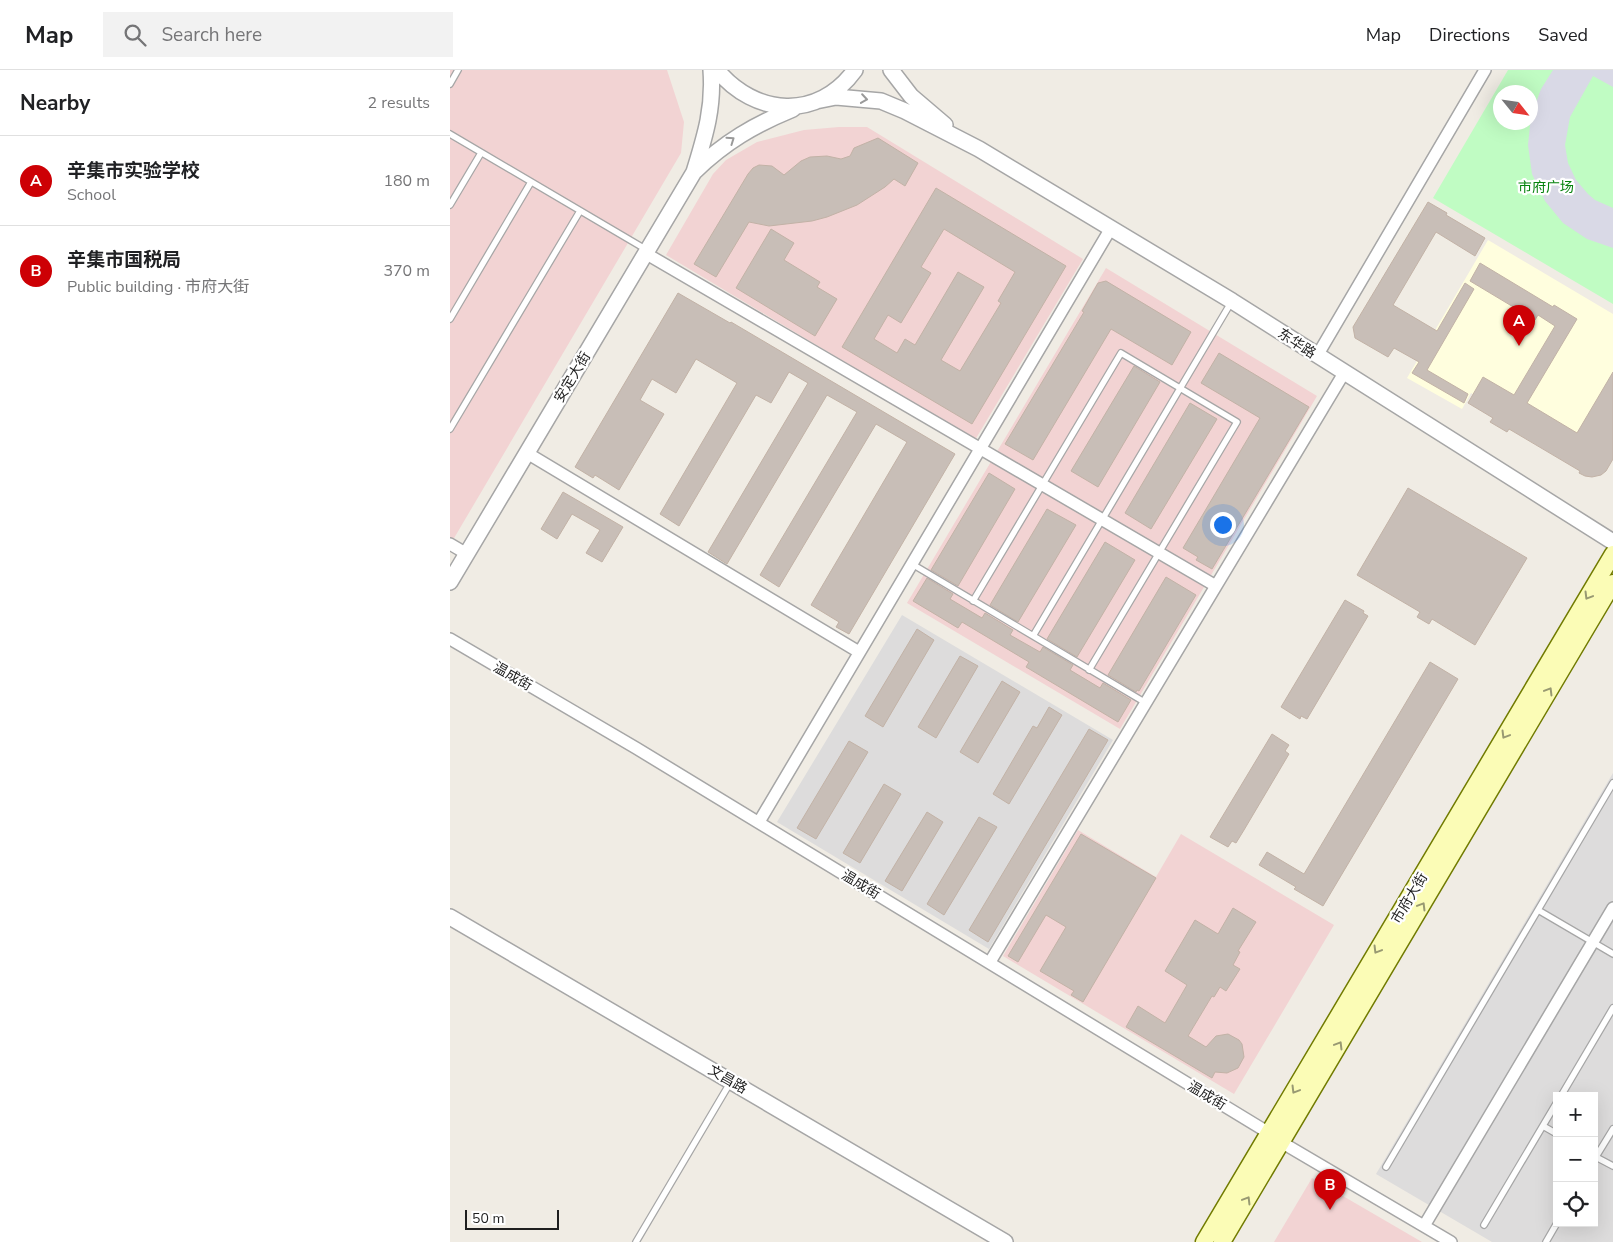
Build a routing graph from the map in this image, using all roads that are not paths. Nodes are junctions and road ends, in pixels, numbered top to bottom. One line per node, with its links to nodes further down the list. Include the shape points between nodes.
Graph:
1 (458, 70): 7 (lane)
2 (711, 70): 12 (street, via 711,113)
3 (717, 70): 8 (street, via 736,90 759,102 782,106)
4 (855, 70): 8 (street, via 837,89)
5 (891, 70): 10 (street, via 911,96)
6 (1485, 70): 20 (street)
7 (450, 84)
8 (811, 103): 10 (street, one-way to 10, via 836,97 881,102); 12 (street, one-way to 8, via 714,152 738,136 764,121)
9 (450, 134): 11 (lane)
10 (979, 150): 16 (street, 东华路)
11 (482, 153): 13 (lane); 14 (lane)
12 (694, 172): 17 (street, 安定大街)
13 (531, 182): 15 (lane); 19 (lane)
14 (450, 205)
15 (580, 211): 17 (lane); 23 (lane)
16 (1111, 228): 18 (street, 东华路); 24 (street)
17 (646, 252): 24 (street); 25 (street, 安定大街)
18 (1232, 301): 20 (street, 东华路); 22 (lane)
19 (450, 319)
20 (1317, 356): 21 (street, 东华路)
21 (1344, 373): 28 (street, 东华路); 36 (street)
22 (1180, 388): 26 (lane, via 1121,354); 27 (lane); 30 (lane, via 1237,422)
23 (450, 429)
24 (981, 448): 26 (street); 33 (street)
25 (527, 453): 31 (street, 安定大街); 40 (street)
26 (1043, 484): 27 (street); 37 (lane)
27 (1102, 519): 30 (street); 38 (lane)
28 (1613, 542)
29 (450, 544): 31 (street)
30 (1159, 552): 36 (street); 41 (lane)
31 (467, 554): 34 (street, 安定大街)
32 (1613, 554): 58 (main road, 市府大街, one-way to 58)
33 (912, 564): 37 (lane); 40 (street)
34 (450, 582)
35 (1613, 583): 58 (main road, 市府大街, one-way to 35)
36 (1216, 586): 42 (street)
37 (974, 601): 38 (lane)
38 (1032, 636): 41 (lane)
39 (450, 639): 44 (street, 温成街)
40 (860, 652): 44 (street)
41 (1089, 670): 42 (lane)
42 (1146, 703): 50 (street)
43 (1613, 783): 46 (lane)
44 (758, 822): 50 (street, 温成街)
45 (1613, 908): 48 (street)
46 (1538, 910): 48 (lane); 62 (lane)
47 (450, 917): 52 (street, 文昌路)
48 (1593, 942): 49 (lane); 64 (street)
49 (1613, 954)
50 (990, 962): 58 (street, 温成街)
51 (1613, 1008): 53 (lane)
52 (731, 1081): 66 (lane); 67 (street, 文昌路)
53 (1562, 1092)
54 (1553, 1109): 55 (lane)
55 (1543, 1126): 57 (lane); 63 (lane)
56 (1613, 1128): 59 (lane)
57 (1553, 1132)
58 (1275, 1137): 64 (street, 温成街); 68 (main road, 市府大街); 69 (main road, 市府大街, one-way to 58)
59 (1598, 1153)
60 (1598, 1159): 61 (lane)
61 (1613, 1166)
62 (1386, 1167)
63 (1484, 1225)
64 (1424, 1226): 70 (street, 温成街)
65 (1555, 1227): 71 (lane)
66 (636, 1242)
67 (1005, 1242)
68 (1204, 1242)
69 (1222, 1242)
70 (1451, 1242)
71 (1546, 1242)

